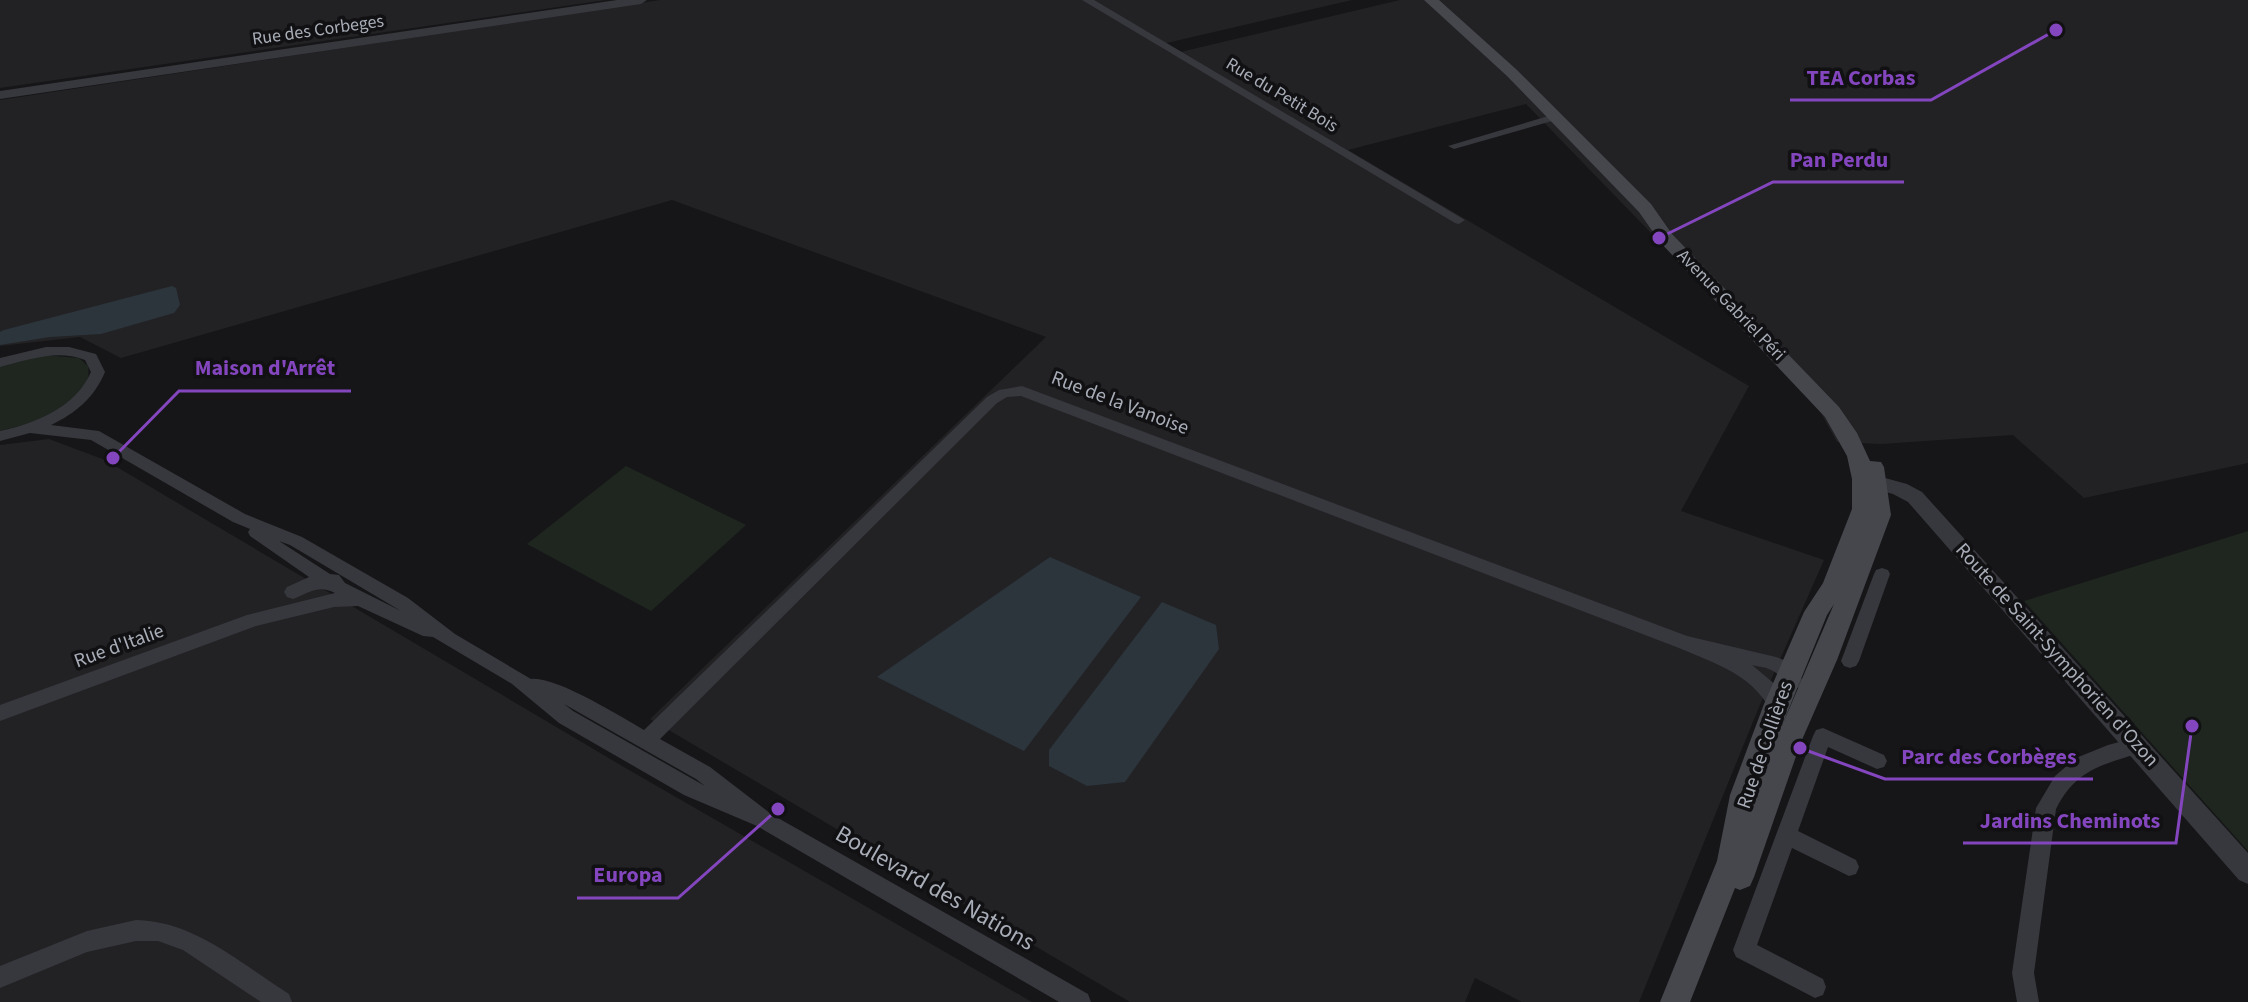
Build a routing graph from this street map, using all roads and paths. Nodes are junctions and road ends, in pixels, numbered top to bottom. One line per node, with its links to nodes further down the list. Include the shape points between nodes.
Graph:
1 (641, 0): 4 (street, Rue des Corbeges)
2 (1087, 0): 7 (street, Rue du Petit Bois)
3 (1431, 0): 5 (main road)
4 (0, 95)
5 (1555, 117): 6 (street); 13 (main road, via 1850,414 1863,432)
6 (1454, 146)
7 (1459, 220)
8 (0, 361): 9 (street, via 68,350 91,357 96,381)
9 (78, 402): 10 (street); 11 (street, via 80,417)
10 (30, 428): 11 (street, Boulevard des Nations); 12 (street)
11 (94, 435): 14 (street, Boulevard des Nations, via 239,518 281,552)
12 (0, 436)
13 (1871, 488): 20 (main road, Rue de Collières, via 1880,515); 24 (main road, Rue de Collières, via 1834,586 1816,612); 29 (street, Route de Saint-Symphorien d'Ozon, via 1928,512)
14 (311, 559): 16 (street, Boulevard des Nations); 17 (street); 19 (street, Boulevard des Nations)
15 (1882, 574): 20 (street, Rue de Collières)
16 (329, 579): 17 (street, Rue d'Italie, via 308,584); 18 (street, Boulevard des Nations); 19 (street)
17 (298, 599): 18 (street, Rue d'Italie); 27 (street, Rue d'Italie)
18 (361, 599): 21 (street, Boulevard des Nations)
19 (402, 603): 21 (street, Boulevard des Nations)
20 (1856, 612): 23 (street, Rue de Collières); 26 (main road, Rue de Collières)
21 (449, 639): 25 (street, Boulevard des Nations)
22 (1685, 643): 24 (street, Rue de la Vanoise, via 1756,657 1783,667); 26 (street, Rue de la Vanoise, via 1738,665); 28 (street, Rue de la Vanoise, via 1036,395 1013,392 992,400)
23 (1850, 661)
24 (1789, 675): 26 (main road, Rue de Collières)
25 (518, 679): 28 (street, Boulevard des Nations, via 580,703); 33 (street, Boulevard des Nations, via 566,717 691,789)
26 (1788, 709): 31 (main road, Rue de Collières); 41 (main road, Rue de Collières, via 1744,795 1731,861)
27 (0, 713)
28 (646, 741): 33 (street, Boulevard des Nations, via 703,773)
29 (2138, 745): 36 (street, Route de Saint-Symphorien d'Ozon); 43 (street, via 2087,759 2054,788 2046,808 2023,973)
30 (1877, 761): 32 (street, via 1823,736)
31 (1778, 770): 32 (street, Rue de Collières); 42 (main road, Rue de Collières)
32 (1804, 784): 34 (street)
33 (764, 820): 40 (street, Boulevard des Nations)
34 (1786, 835): 35 (street); 38 (street, via 1744,950)
35 (1849, 867)
36 (2248, 872)
37 (0, 977): 39 (street, via 76,945 129,930 174,934)
38 (1815, 987)
39 (281, 1002)
40 (1080, 1002)
41 (1675, 1002)
42 (1691, 1002)
43 (2028, 1002)

